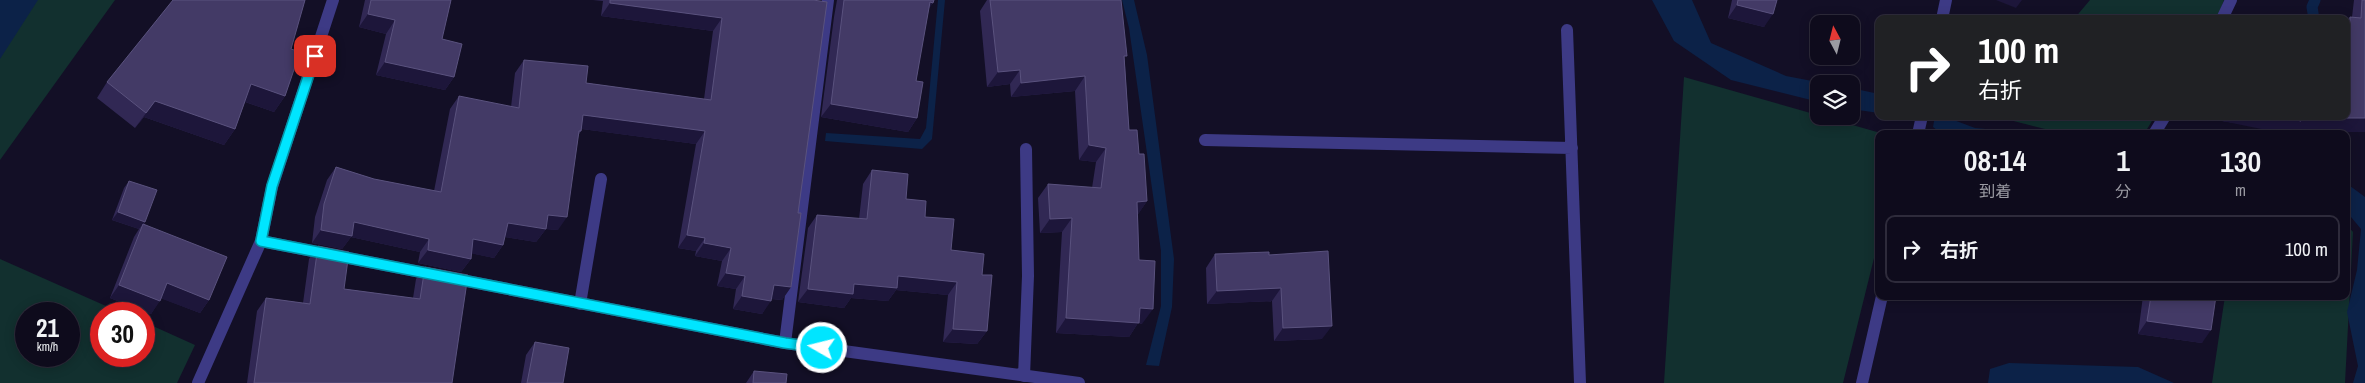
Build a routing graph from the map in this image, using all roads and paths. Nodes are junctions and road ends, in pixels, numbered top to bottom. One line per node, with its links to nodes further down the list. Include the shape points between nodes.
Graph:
1 (333, 0): 12 (street, via 272,186)
2 (828, 0): 15 (street)
3 (1946, 0): 5 (street)
4 (2231, 0): 6 (street)
5 (1943, 15)
6 (2224, 15)
7 (1567, 30): 9 (street)
8 (1205, 140): 9 (street)
9 (1572, 148): 19 (street)
10 (1026, 149): 16 (street, via 1028,276)
11 (601, 179): 14 (street)
12 (261, 241): 14 (street); 17 (street)
13 (1881, 300): 20 (street)
14 (580, 304): 15 (street)
15 (785, 343): 16 (street)
16 (1024, 376): 18 (street)
17 (198, 383)
18 (1079, 383)
19 (1580, 383)
20 (1862, 383)

